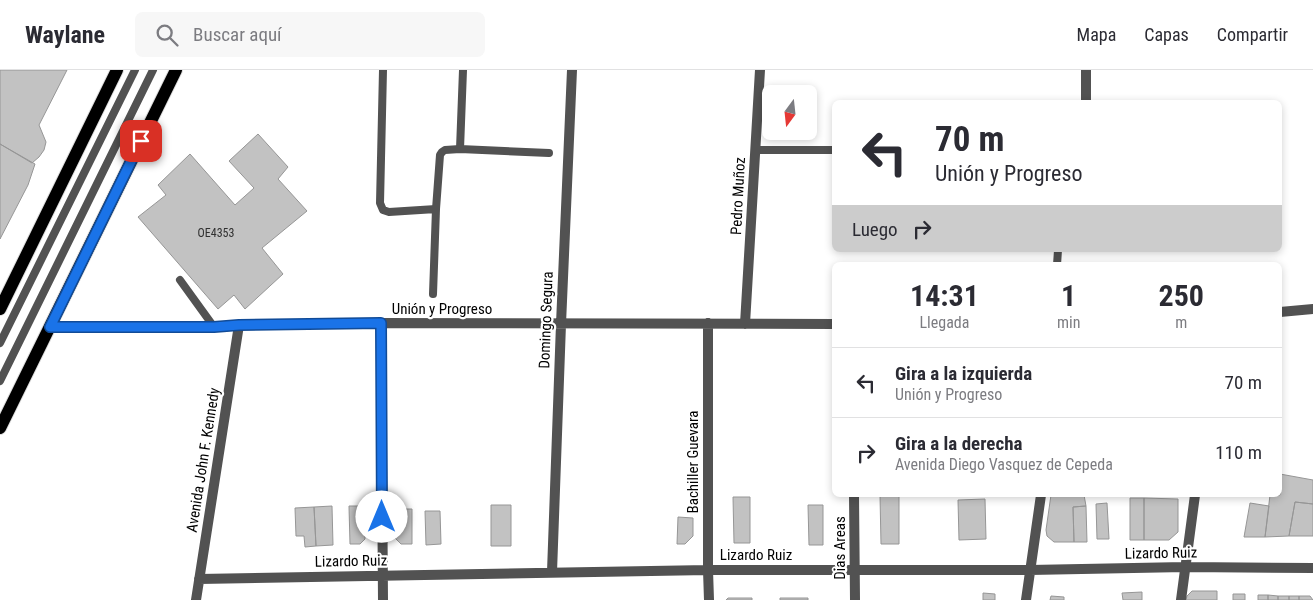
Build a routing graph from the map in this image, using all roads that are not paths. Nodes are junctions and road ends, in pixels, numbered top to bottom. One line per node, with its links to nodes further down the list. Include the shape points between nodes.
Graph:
1 (117, 70): 18 (main road)
2 (135, 70): 29 (lane)
3 (153, 70): 30 (lane)
4 (176, 70): 27 (main road)
5 (383, 70): 15 (lane, via 380,203 383,210 389,212)
6 (463, 70): 11 (lane)
7 (572, 70): 23 (street, Domingo Segura)
8 (760, 70): 12 (street, Pedro Muñoz)
9 (1086, 70): 10 (street)
10 (1086, 100)
11 (460, 149): 14 (lane); 15 (lane, via 445,150 440,156)
12 (756, 150): 13 (lane); 24 (street, Pedro Muñoz)
13 (832, 150)
14 (549, 153)
15 (436, 209): 17 (lane)
16 (180, 280): 28 (lane)
17 (433, 294)
18 (0, 309)
19 (1313, 309): 20 (street)
20 (1282, 312)
21 (381, 323): 23 (street, Unión y Progreso); 26 (street, Unión y Progreso); 41 (street)
22 (708, 323): 23 (street, Unión y Progreso); 24 (street, Unión y Progreso); 37 (street, Bachiller Guevara)
23 (561, 324): 40 (street, Domingo Segura)
24 (746, 324): 25 (street, Unión y Progreso)
25 (832, 324)
26 (239, 325): 28 (street, Unión y Progreso); 42 (street, Avenida John F. Kennedy)
27 (50, 327): 28 (street, Unión y Progreso); 31 (main road)
28 (214, 327)
29 (0, 343)
30 (0, 381)
31 (0, 428)
32 (854, 497): 39 (street, Dias Areas)
33 (1041, 497): 38 (street)
34 (1195, 497): 35 (street)
35 (1185, 567): 36 (street, Lizardo Ruiz); 38 (street, Lizardo Ruiz); 48 (street)
36 (1313, 568)
37 (708, 570): 39 (street, Lizardo Ruiz); 40 (street, Lizardo Ruiz); 45 (street, Bachiller Guevara)
38 (1030, 570): 39 (street, Lizardo Ruiz); 47 (street)
39 (854, 571): 46 (street, Dias Areas)
40 (552, 572): 41 (street, Lizardo Ruiz)
41 (382, 575): 42 (street, Lizardo Ruiz); 44 (street)
42 (199, 579): 43 (street, Avenida John F. Kennedy)
43 (196, 600)
44 (382, 600)
45 (709, 600)
46 (855, 600)
47 (1026, 600)
48 (1181, 600)

